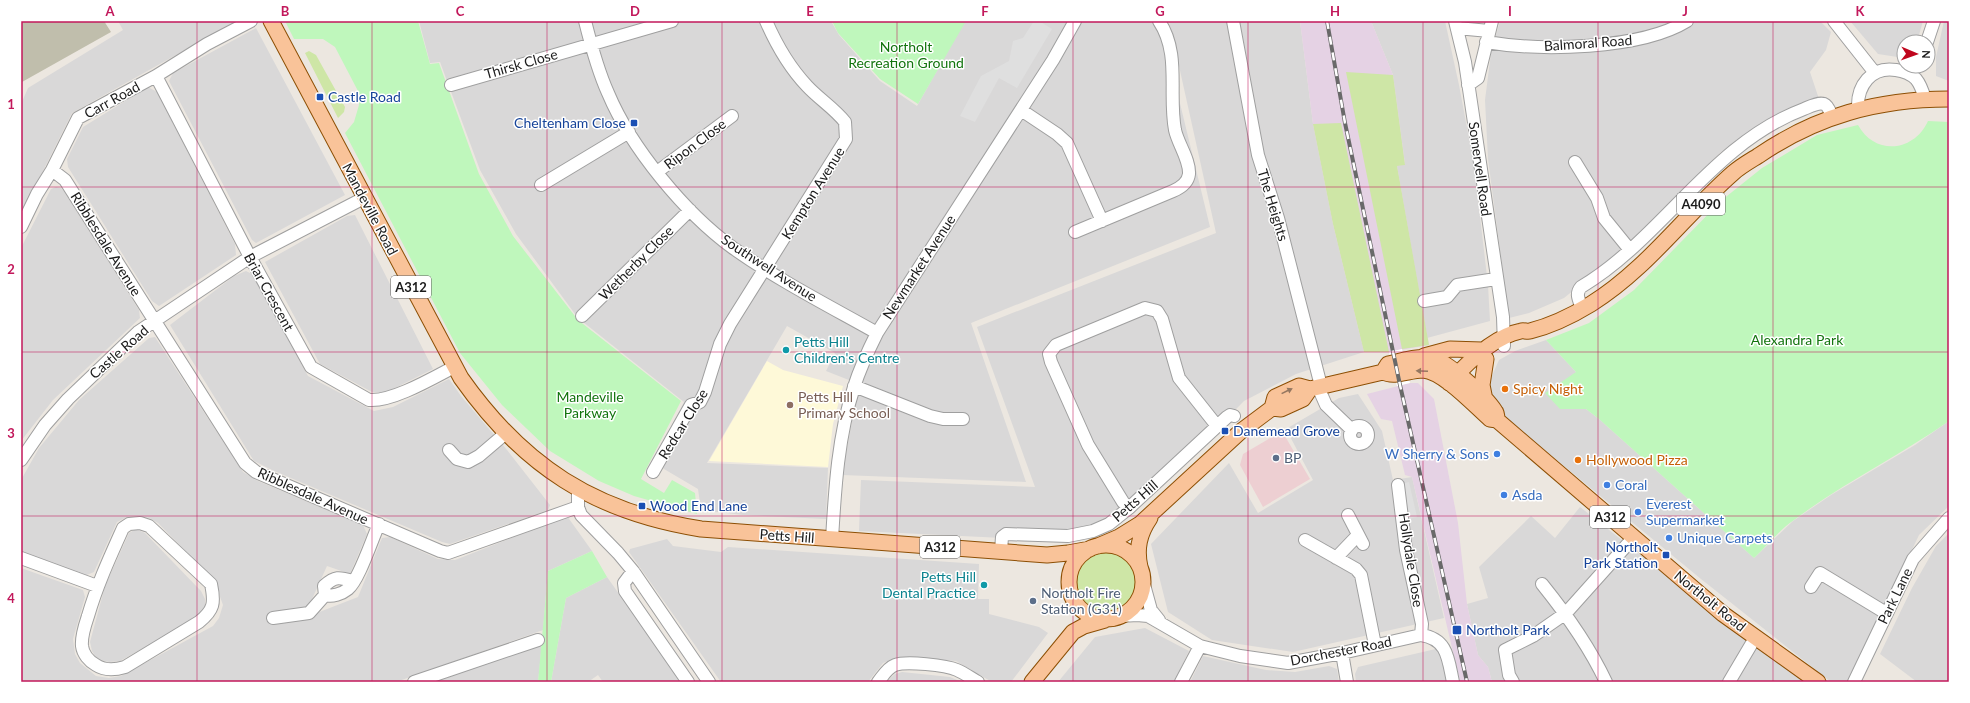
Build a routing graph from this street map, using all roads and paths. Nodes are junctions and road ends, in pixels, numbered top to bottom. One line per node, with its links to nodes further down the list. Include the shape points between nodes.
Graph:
1 (251, 21): 19 (street, Carr Road, via 207,44)
2 (271, 21): 33 (main road, Mandeville Road / A312)
3 (585, 21): 15 (street, Southwell Avenue)
4 (672, 21): 15 (street, Thirsk Close)
5 (766, 21): 40 (street, Kempton Avenue, via 793,69 806,85 840,116 847,131 846,139)
6 (1075, 21): 25 (street, Newmarket Avenue, via 1054,60)
7 (1159, 21): 35 (street, via 1168,38 1171,52 1175,130 1189,174 1181,187)
8 (1233, 21): 54 (street, The Heights, via 1258,155 1280,225)
9 (1687, 21): 13 (street, Balmoral Road, via 1662,33 1619,42 1545,47 1510,46)
10 (1834, 21): 17 (street)
11 (1934, 21): 14 (street)
12 (1456, 24): 13 (street, Balmoral Road); 21 (street, Somervell Road)
13 (1489, 31): 21 (street, via 1478,78)
14 (1930, 34)
15 (591, 44): 20 (street, Thirsk Close); 28 (street, Southwell Avenue, via 608,94)
16 (1896, 70): 17 (street)
17 (1875, 73): 24 (street, via 1864,82)
18 (1915, 74): 22 (street)
19 (156, 76): 30 (street, Carr Road, via 78,118); 39 (street, Briar Crescent)
20 (451, 85)
21 (1468, 85): 41 (street, Somervell Road)
22 (1925, 99): 23 (main road, A4090); 24 (main road, A4090)
23 (1949, 99)
24 (1858, 108): 27 (main road, A4090)
25 (1021, 110): 35 (street, via 1067,143); 46 (street, Newmarket Avenue)
26 (732, 116): 31 (street, Ripon Close)
27 (1832, 117): 38 (street, via 1828,107 1817,104 1785,117 1753,138 1724,158); 43 (main road, A4090, via 1781,140 1734,172 1638,267 1619,284)
28 (628, 132): 31 (street, Southwell Avenue); 32 (street)
29 (1575, 162): 38 (street, via 1594,192 1604,218)
30 (52, 170): 36 (street, Carr Road, via 36,194); 45 (street, Ribblesdale Avenue, via 66,180)
31 (656, 172): 34 (street, Southwell Avenue)
32 (541, 185)
33 (364, 198): 39 (street, Castle Road); 50 (main road, Mandeville Road / A312)
34 (690, 210): 40 (street, Southwell Avenue, via 732,248); 44 (street, Wetherby Close)
35 (1102, 221): 37 (street)
36 (21, 226)
37 (1075, 232)
38 (1630, 250): 43 (street, via 1578,291 1577,296)
39 (250, 257): 45 (street, Castle Road); 50 (street, Briar Crescent, via 311,367 318,373 370,400 379,401 395,396)
40 (765, 269): 46 (street, Southwell Avenue); 64 (street, Redcar Close, via 720,344 700,402 691,405)
41 (1496, 279): 42 (street, via 1457,285 1447,297); 47 (street, Somervell Road, via 1503,317)
42 (1424, 302)
43 (1582, 308): 47 (main road, A4090)
44 (582, 316)
45 (155, 321): 63 (street, Castle Road, via 138,332 68,400 45,425); 72 (street, Ribblesdale Avenue, via 245,463 268,478)
46 (877, 333): 53 (street, Newmarket Avenue)
47 (1513, 337): 48 (main road, A4090)
48 (1484, 355): 49 (main road, via 1450,349); 52 (main road, A4090, via 1469,361); 55 (main road, via 1482,385)
49 (1417, 358): 51 (main road, Northolt Road / A312, via 1388,364); 52 (main road, Northolt Road / A312, via 1437,360)
50 (454, 367): 61 (main road, Mandeville Road / A312, via 481,406)
51 (1384, 372): 52 (main road, Northolt Road / A312, one-way to 51, via 1428,371 1390,375); 54 (main road, Petts Hill / A312)
52 (1456, 381): 55 (main road, Northolt Road / A312); 58 (main road, Northolt Road / A312, via 1490,419)
53 (854, 386): 57 (street, via 930,416); 74 (street, Newmarket Avenue, via 842,437)
54 (1316, 388): 60 (street, The Heights, via 1326,405); 69 (main road, Petts Hill / A312, via 1298,386 1275,398 1272,408 1240,432)
55 (1485, 400): 58 (main road, Northolt Road / A312, via 1496,412)
56 (1234, 416): 59 (street, Petts Hill, via 1228,416)
57 (963, 419)
58 (1497, 420): 73 (main road, Northolt Road / A312)
59 (1217, 426): 68 (street, Petts Hill); 68 (street, via 1179,378 1162,319 1157,311 1146,308 1056,345 1049,354 1051,362 1088,444)
60 (1352, 430)
61 (506, 433): 62 (street, via 468,462 456,459); 66 (main road, Mandeville Road / A312, via 544,467)
62 (449, 450)
63 (21, 460)
64 (653, 472)
65 (1398, 485): 92 (street, Hollydale Close, via 1406,550)
66 (578, 490): 67 (street); 74 (main road, Petts Hill / A312, via 625,511 675,524 712,530)
67 (578, 507): 72 (street, Ribblesdale Avenue, via 448,553); 81 (street, via 585,520)
68 (1129, 508): 77 (street, Petts Hill, via 1109,524 1085,534 1055,537 1004,534)
69 (1158, 508): 76 (main road, Petts Hill / A312, via 1127,533); 82 (main road, Petts Hill / A312, via 1146,523 1139,539 1138,553)
70 (1348, 515): 80 (street, via 1361,540)
71 (1949, 518): 88 (street, Park Lane, via 1912,559)
72 (379, 524): 89 (street, via 348,589 332,597 325,595 309,613)
73 (1634, 537): 87 (street); 94 (main road, Northolt Road / A312)
74 (832, 539): 77 (main road, Petts Hill / A312)
75 (1305, 540): 80 (street)
76 (1094, 548): 78 (main road, Petts Hill / A312, via 1068,554); 82 (main road, via 1113,546 1126,552); 86 (main road, via 1083,554 1072,568)
77 (1001, 551): 78 (main road, Petts Hill / A312)
78 (1047, 555): 86 (main road, Petts Hill / A312, via 1062,564)
79 (21, 558): 84 (street)
80 (1336, 558): 96 (street, via 1356,569 1361,575)
81 (633, 571): 100 (street, via 624,583 625,591); 101 (street)
82 (1142, 574): 90 (main road, via 1143,588 1138,602); 91 (street, Dorchester Road, via 1151,610)
83 (1542, 584): 87 (street)
84 (97, 586): 84 (street, via 82,635 82,646 91,662 107,670 125,667 199,622 209,614 213,603 212,584 148,526 140,523 129,524 123,528)
85 (1811, 587): 88 (street, via 1820,573)
86 (1070, 590): 90 (main road, via 1080,608 1092,617 1106,620); 93 (main road, via 1076,620)
87 (1566, 613): 108 (street, via 1533,636 1505,650 1509,675); 109 (street, via 1592,652)
88 (1886, 613): 112 (street, Park Lane)
89 (273, 618)
90 (1117, 618): 91 (street, Dorchester Road, via 1142,615); 93 (main road, via 1084,626)
91 (1161, 623): 97 (street, Dorchester Road)
92 (1426, 636): 96 (street, Dorchester Road); 107 (street, via 1443,645)
93 (1068, 637): 104 (main road)
94 (1755, 638): 110 (street); 111 (main road, Northolt Road / A312)
95 (538, 640): 99 (street)
96 (1376, 645): 98 (street, Dorchester Road)
97 (1200, 646): 98 (street, Dorchester Road, via 1240,656 1288,663); 105 (street)
98 (1342, 653): 106 (street)
99 (414, 682)
100 (688, 682)
101 (709, 682)
102 (878, 682): 103 (street, via 887,670 895,665 904,664 949,668)
103 (978, 682)
104 (1032, 682)
105 (1181, 682)
106 (1347, 682)
107 (1453, 682)
108 (1513, 682)
109 (1606, 682)
110 (1729, 682)
111 (1818, 682)
112 (1854, 682)

